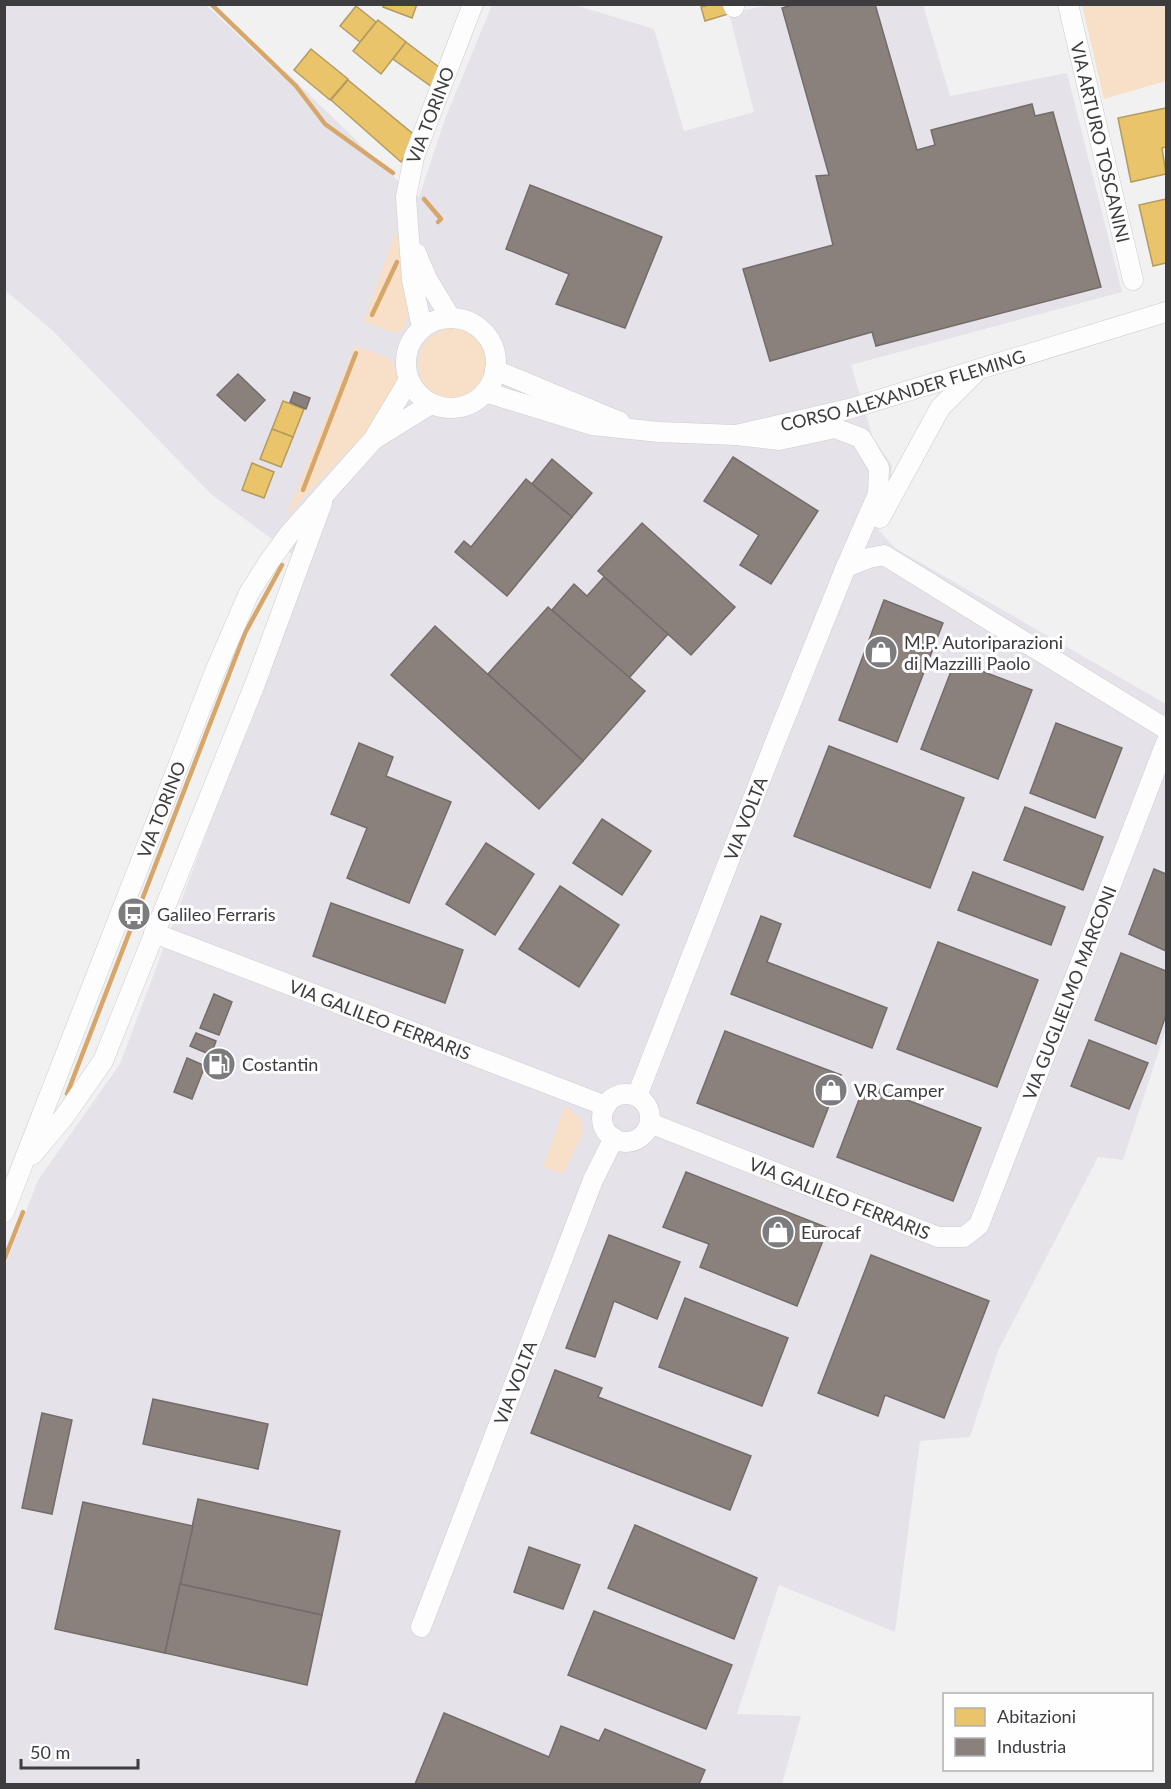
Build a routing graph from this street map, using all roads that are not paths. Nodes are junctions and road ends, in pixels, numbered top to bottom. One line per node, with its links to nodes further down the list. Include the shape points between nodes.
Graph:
1 (473, 4): 3 (street, VIA TORINO, via 414,157 406,197)
2 (1068, 4): 4 (street, VIA ARTURO TOSCANINI)
3 (409, 230): 6 (street, VIA TORINO, via 427,279); 7 (street, VIA TORINO, via 412,280)
4 (1133, 280)
5 (1167, 312): 8 (street, CORSO ALEXANDER FLEMING)
6 (450, 317): 7 (street); 9 (street, via 472,322 488,338 496,358)
7 (422, 328): 10 (street, via 407,349)
8 (979, 369): 14 (street, CORSO ALEXANDER FLEMING, via 849,409); 17 (street, VIA VOLTA, via 940,408 876,526)
9 (495, 370): 11 (street); 13 (street, CORSO ALEXANDER FLEMING)
10 (409, 380): 12 (street, via 414,390); 15 (street, VIA TORINO)
11 (485, 392): 12 (street, via 460,407); 13 (street, CORSO ALEXANDER FLEMING, via 592,425)
12 (431, 404): 15 (street, VIA TORINO)
13 (633, 429): 14 (street, CORSO ALEXANDER FLEMING)
14 (736, 435): 17 (street, VIA VOLTA, via 779,440 835,428 861,438 879,468 878,494)
15 (373, 440): 16 (street, VIA TORINO)
16 (326, 492): 21 (street, via 255,684); 26 (street, VIA TORINO, via 290,533 249,593)
17 (857, 541): 18 (street, VIA VOLTA)
18 (846, 567): 19 (street, via 884,555); 22 (street, VIA VOLTA)
19 (1167, 729)
20 (1167, 742): 28 (street, VIA GUGLIELMO MARCONI, via 979,1225)
21 (154, 933): 23 (street, VIA GALILEO FERRARIS); 26 (street, via 103,1061)
22 (638, 1096): 23 (street, via 619,1095); 24 (street, via 646,1104)
23 (606, 1106): 25 (street, via 603,1124)
24 (650, 1123): 25 (street, via 645,1133 633,1141); 28 (street, VIA GALILEO FERRARIS, via 938,1237)
25 (615, 1138): 29 (street, VIA VOLTA, via 593,1180)
26 (21, 1169): 27 (street, VIA TORINO)
27 (4, 1212)
28 (964, 1237)
29 (421, 1627)

